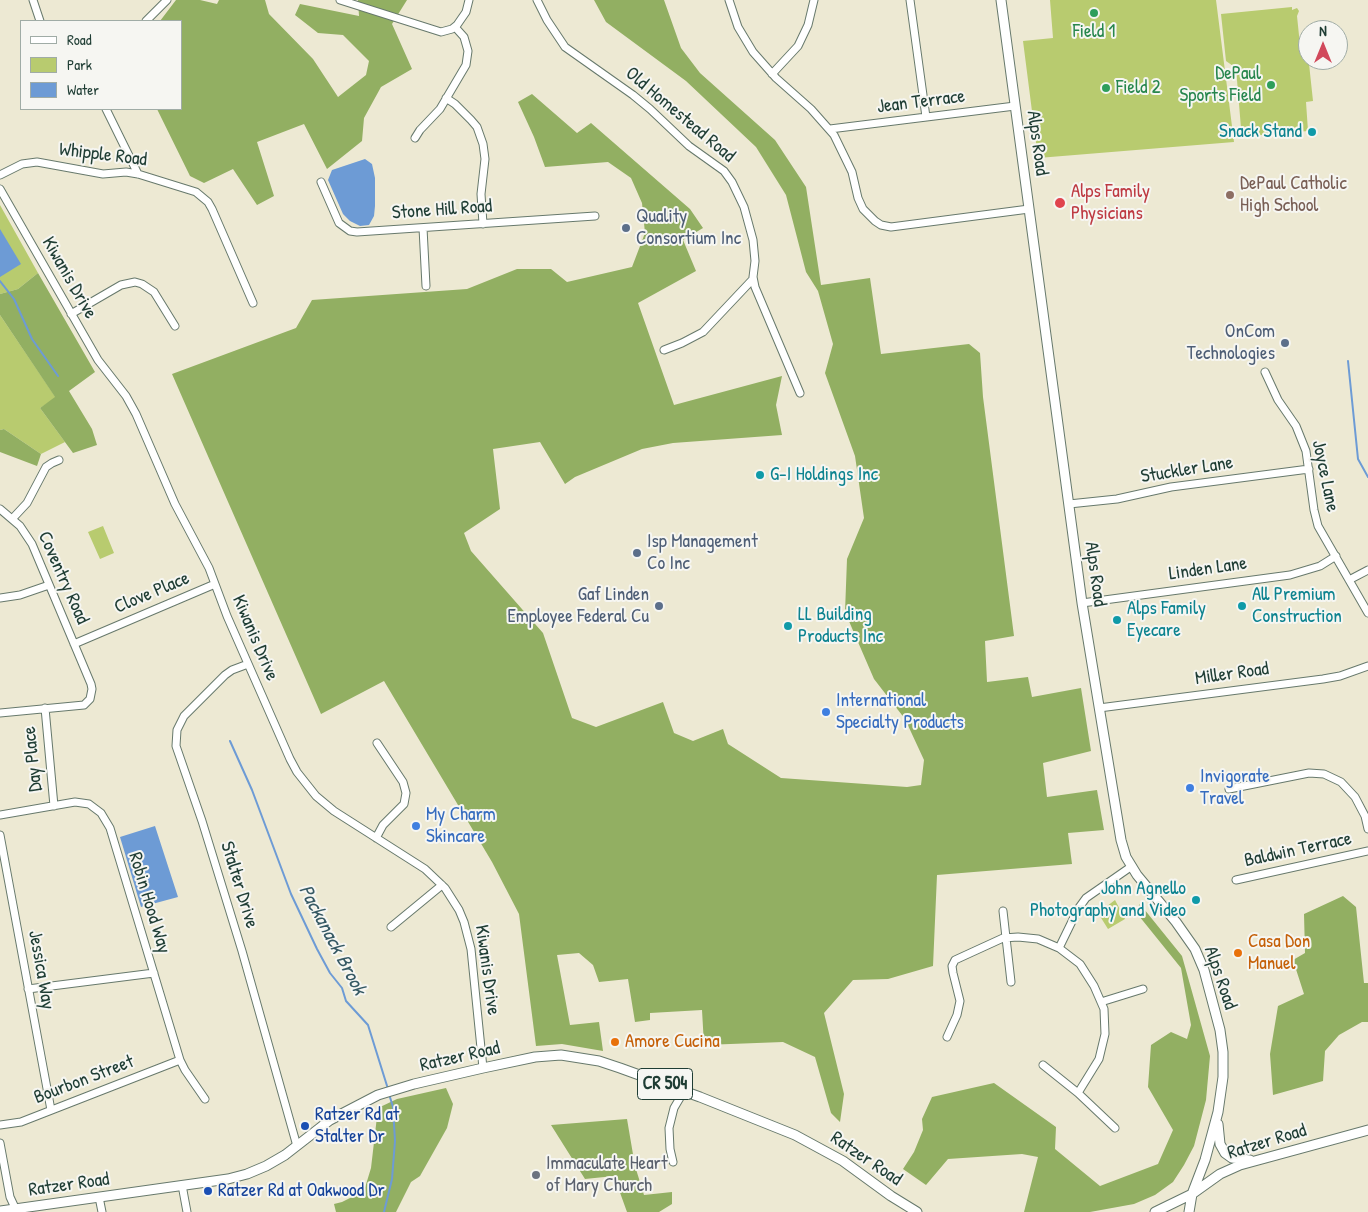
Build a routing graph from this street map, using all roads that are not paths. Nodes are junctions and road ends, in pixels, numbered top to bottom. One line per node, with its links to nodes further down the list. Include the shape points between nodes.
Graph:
1 (33, 0): 10 (street)
2 (167, 0): 11 (street)
3 (340, 0): 12 (street, via 437,32)
4 (469, 0): 12 (street, via 466,12)
5 (537, 0): 28 (street, Old Homestead Road, via 565,47 633,94 689,146 724,171 739,194 749,220 755,261)
6 (729, 0): 13 (street, via 734,17 753,52)
7 (814, 0): 13 (street, via 800,41)
8 (910, 0): 17 (street)
9 (1001, 0): 15 (main road, Alps Road)
10 (40, 20)
11 (147, 20)
12 (455, 27): 14 (street, via 464,38 468,58 464,72)
13 (772, 74): 18 (street)
14 (446, 98): 19 (street); 26 (street, via 477,127 484,144)
15 (1015, 106): 17 (street, Jean Terrace); 24 (main road, Alps Road)
16 (106, 110): 20 (street)
17 (926, 117): 18 (street, Jean Terrace)
18 (830, 129): 24 (street, via 848,160 863,209 881,225 898,226)
19 (415, 138)
20 (138, 174): 21 (street, Whipple Road, via 103,174 29,162); 30 (street, Whipple Road, via 196,192 208,202)
21 (0, 175)
22 (321, 182): 27 (street, Stone Hill Road, via 339,223 350,231)
23 (0, 189): 31 (street, Kiwanis Drive)
24 (1030, 209): 38 (main road, Alps Road)
25 (595, 216): 26 (street, Stone Hill Road)
26 (483, 224): 27 (street, Stone Hill Road)
27 (423, 228): 29 (street)
28 (754, 279): 33 (street, via 703,332); 35 (street, Old Homestead Road)
29 (426, 286)
30 (253, 303)
31 (71, 314): 32 (street, via 121,285 135,282 154,292); 44 (street, Kiwanis Drive, via 136,414 175,504)
32 (175, 326)
33 (664, 350)
34 (1265, 372): 37 (street, Joyce Lane, via 1301,438)
35 (800, 393)
36 (59, 460): 40 (street, via 46,467 27,503)
37 (1310, 469): 38 (street, Stuckler Lane); 41 (street, Joyce Lane, via 1316,518)
38 (1069, 504): 47 (main road, Alps Road)
39 (0, 509): 40 (street, Coventry Road)
40 (13, 518): 45 (street, Coventry Road, via 27,534)
41 (1336, 556): 43 (street, Joyce Lane); 47 (street, Linden Lane, via 1320,566 1290,575)
42 (1368, 570): 43 (street)
43 (1349, 580): 48 (street, Joyce Lane)
44 (215, 584): 49 (street, Clove Place); 50 (street, Kiwanis Drive)
45 (49, 585): 46 (street); 49 (street, Coventry Road)
46 (0, 598)
47 (1082, 603): 53 (main road, Alps Road)
48 (1368, 613)
49 (74, 644): 52 (street, Coventry Road, via 92,694 87,703 80,706)
50 (248, 664): 61 (street, Kiwanis Drive, via 290,759 306,785 323,803); 88 (street, Stalter Drive, via 225,675 184,716 177,730 176,746 242,951)
51 (1368, 666): 53 (street, Miller Road, via 1324,679)
52 (44, 708): 54 (street); 57 (street, Day Place)
53 (1099, 708): 63 (main road, Alps Road, via 1121,840)
54 (0, 712)
55 (377, 743): 61 (street, via 404,782 406,793 404,804 383,825)
56 (1228, 789): 59 (street, via 1309,773 1324,774 1341,782 1355,796)
57 (54, 806): 58 (street, Robin Hood Way); 70 (street, Robin Hood Way, via 82,802 95,808 106,820)
58 (0, 815)
59 (1368, 829)
60 (0, 835): 72 (street, Jessica Way)
61 (376, 838): 65 (street, Kiwanis Drive, via 425,869)
62 (1368, 851): 64 (street, Baldwin Terrace)
63 (1132, 866): 69 (street, via 1086,898); 83 (main road, Alps Road, via 1191,942 1204,970 1223,1052)
64 (1236, 880)
65 (442, 885): 67 (street); 78 (street, Kiwanis Drive, via 459,910 468,936)
66 (1003, 911): 68 (street)
67 (391, 927)
68 (1006, 938): 69 (street, via 1038,939); 71 (street); 75 (street, via 956,960 952,966 960,1001 958,1015)
69 (1059, 948): 74 (street, via 1080,964)
70 (154, 973): 72 (street); 76 (street, Robin Hood Way)
71 (1012, 982)
72 (28, 989): 82 (street, Jessica Way)
73 (1143, 989): 74 (street)
74 (1101, 1002): 80 (street, via 1105,1034 1099,1059)
75 (947, 1037)
76 (180, 1060): 81 (street, Robin Hood Way); 82 (street, Bourbon Street)
77 (1043, 1065): 80 (street)
78 (483, 1068): 79 (main road, Ratzer Road / CR 504, via 552,1054 572,1056 599,1061); 88 (main road, Ratzer Road / CR 504, via 387,1092 363,1102 330,1120)
79 (684, 1091): 90 (street, via 674,1108 669,1128); 98 (main road, Ratzer Road / CR 504, via 815,1144)
80 (1078, 1093): 85 (street)
81 (205, 1098)
82 (51, 1110): 84 (street, Bourbon Street, via 21,1122)
83 (1218, 1112): 89 (main road, via 1218,1134 1225,1153 1232,1158); 92 (main road, Alps Road)
84 (0, 1125)
85 (1115, 1128)
86 (1368, 1130): 89 (main road, Ratzer Road)
87 (0, 1143): 94 (street, via 10,1197)
88 (297, 1146): 91 (main road, Ratzer Road / CR 504, via 250,1173)
89 (1255, 1160): 92 (main road, Ratzer Road, via 1220,1174)
90 (673, 1162)
91 (182, 1185): 93 (main road, Ratzer Road / CR 504); 97 (street)
92 (1192, 1194): 99 (main road, Ratzer Road); 100 (main road, Alps Road)
93 (99, 1197): 94 (main road, Ratzer Road / CR 504); 96 (street)
94 (17, 1210): 95 (main road, Ratzer Road / CR 504)
95 (0, 1211)
96 (102, 1212)
97 (187, 1212)
98 (917, 1212)
99 (1154, 1212)
100 (1189, 1212)

